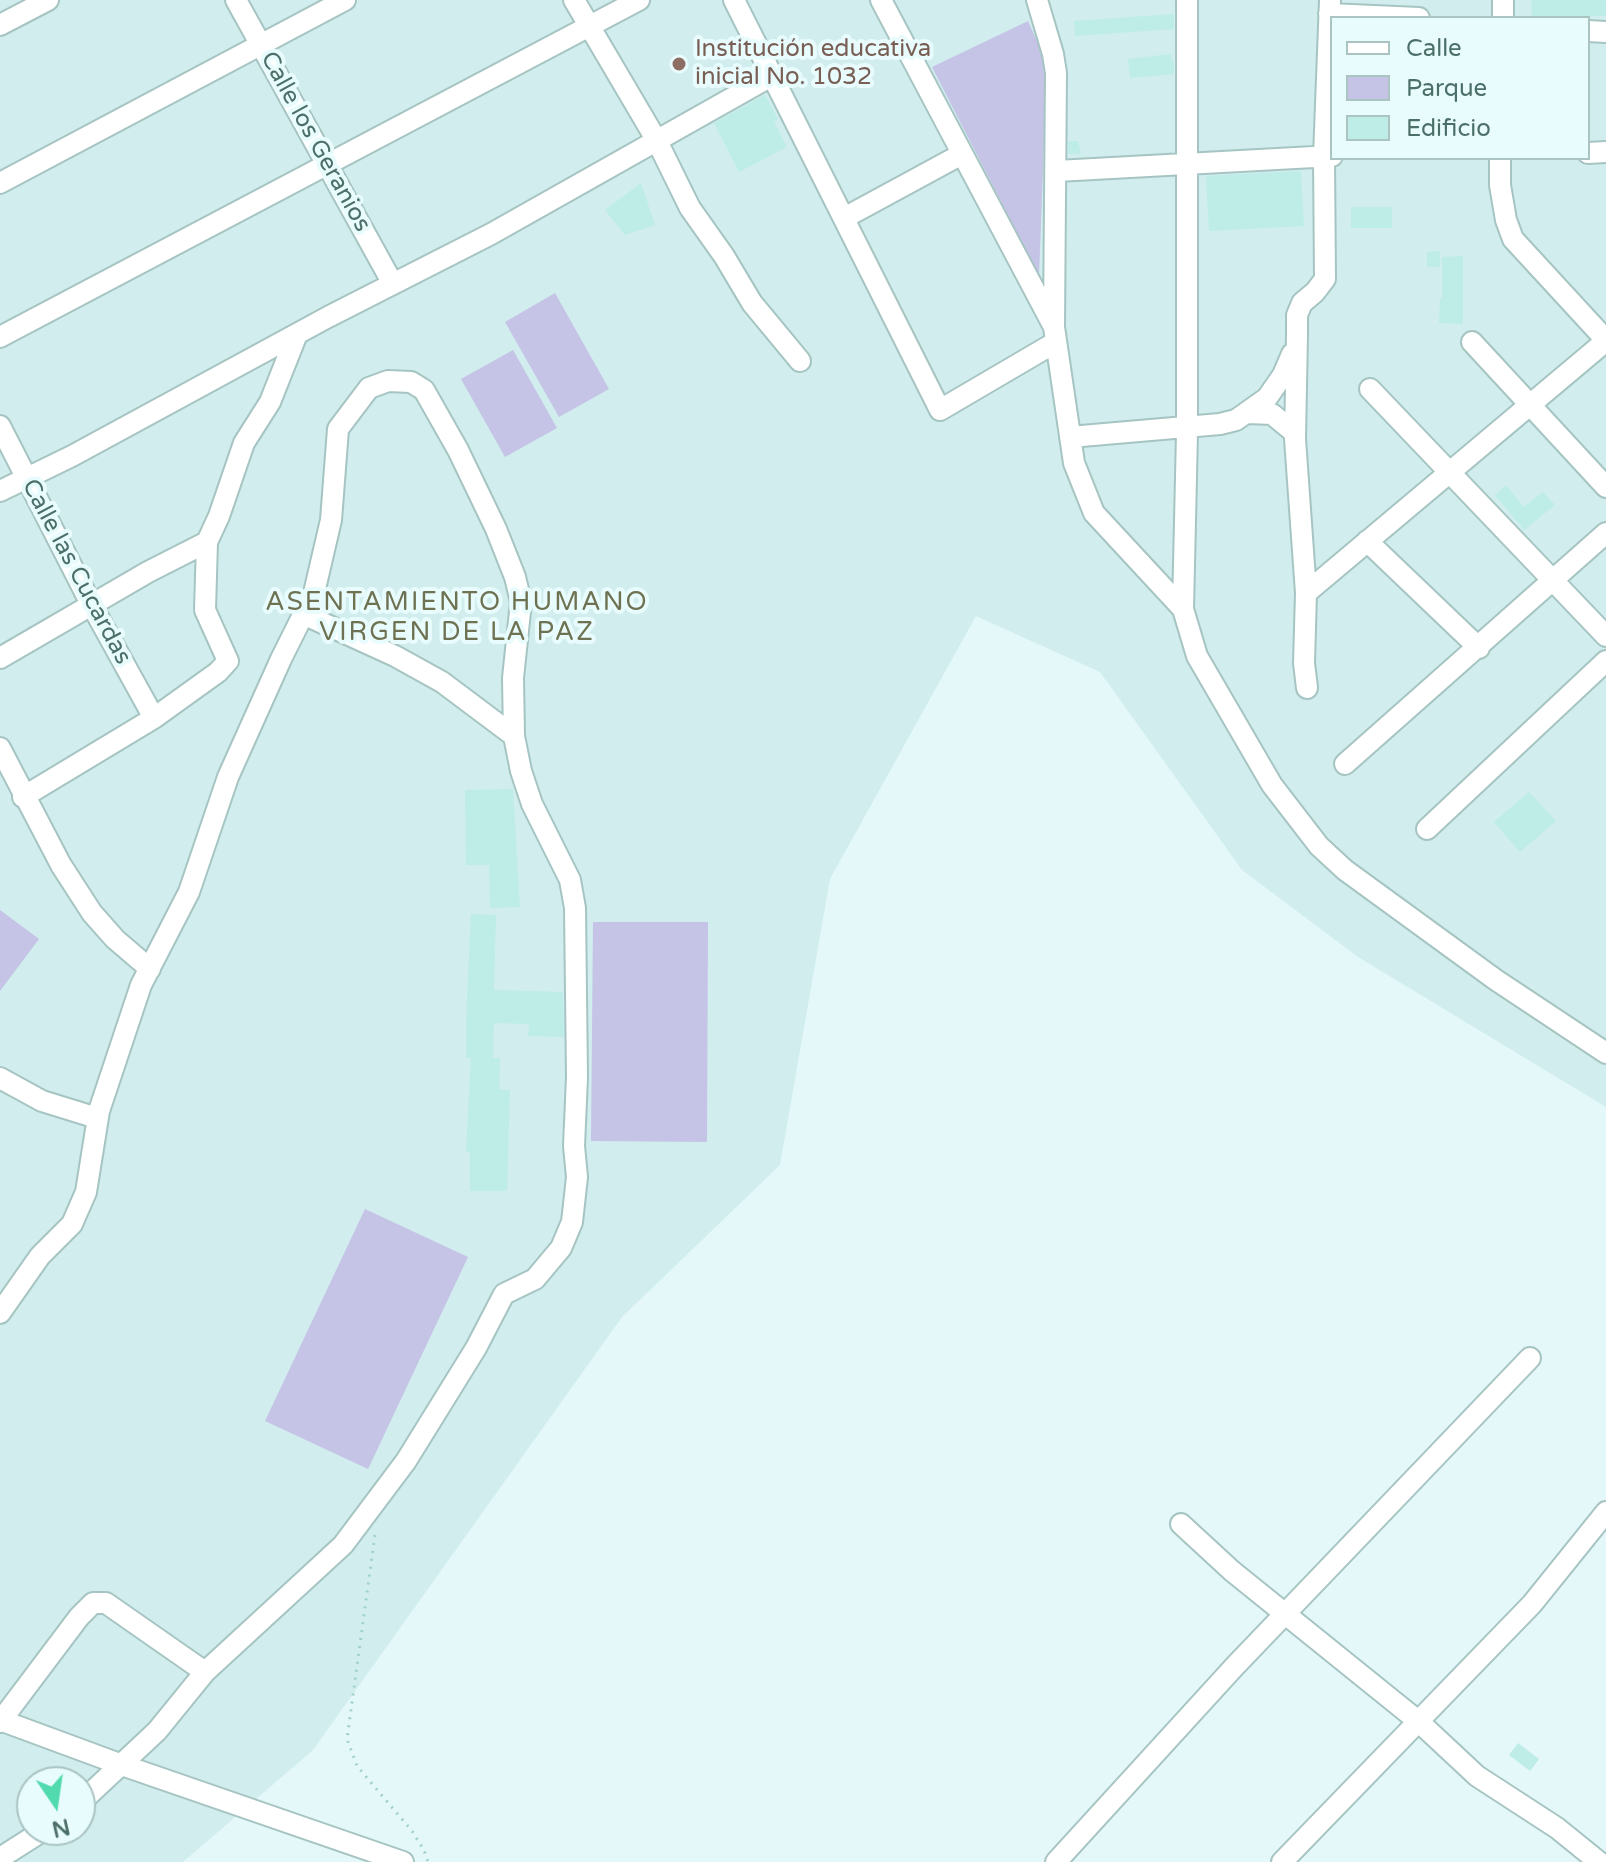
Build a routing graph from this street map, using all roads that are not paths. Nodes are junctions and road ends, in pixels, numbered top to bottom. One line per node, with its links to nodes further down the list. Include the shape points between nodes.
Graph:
1 (48, 0): 12 (street)
2 (236, 0): 14 (street, Calle los Geranios)
3 (345, 0): 14 (street)
4 (574, 0): 13 (street)
5 (639, 0): 13 (street)
6 (734, 0): 15 (street)
7 (881, 0): 17 (street)
8 (1037, 0): 22 (street, via 1056,73)
9 (1187, 0): 21 (street)
10 (1329, 7): 11 (street); 18 (street)
11 (1403, 16)
12 (0, 25)
13 (588, 27): 16 (street); 20 (street)
14 (261, 43): 20 (street, Calle los Geranios); 23 (street)
15 (773, 75): 16 (street); 24 (street)
16 (657, 141): 25 (street); 32 (street, via 690,208 752,303)
17 (962, 154): 24 (street); 27 (street)
18 (1328, 156): 21 (street); 31 (street, via 1325,279 1302,303)
19 (1500, 160): 29 (street, via 1500,185 1513,239)
20 (328, 164): 25 (street, Calle los Geranios); 28 (street)
21 (1186, 164): 22 (street); 37 (street)
22 (1057, 171): 27 (street)
23 (0, 183)
24 (844, 218): 27 (street, via 940,410)
25 (393, 284): 26 (street)
26 (297, 334): 41 (street); 46 (street, via 270,402 244,443)
27 (1055, 335): 39 (street)
28 (0, 337)
29 (1606, 341): 34 (street)
30 (1472, 342): 34 (street)
31 (1297, 344): 35 (street, via 1267,398); 38 (street)
32 (800, 361)
33 (1370, 389): 40 (street)
34 (1529, 405): 40 (street); 42 (street)
35 (1249, 413): 37 (street, via 1220,424); 38 (street, via 1272,414)
36 (0, 426): 41 (street, Calle las Cucardas)
37 (1187, 426): 39 (street); 50 (street)
38 (1295, 433): 48 (street)
39 (1070, 437): 50 (street, via 1074,463 1094,513)
40 (1449, 473): 45 (street); 47 (street)
41 (26, 478): 43 (street); 49 (street, Calle las Cucardas)
42 (1606, 487)
43 (0, 491)
44 (1606, 533): 47 (street)
45 (1367, 541): 48 (street); 53 (street)
46 (207, 542): 49 (street); 57 (street, via 205,610 228,661)
47 (1552, 582): 52 (street); 53 (street)
48 (1306, 593): 56 (street)
49 (91, 604): 54 (street); 57 (street, Calle las Cucardas)
50 (1183, 609): 64 (street, via 1202,667 1272,785 1319,846 1496,980)
51 (303, 614): 58 (street, via 442,682); 58 (street, via 314,593 331,520 338,429 369,388 388,381 411,382 424,390 458,450 515,577 521,602 513,678); 63 (street, via 228,777 189,892)
52 (1606, 636)
53 (1479, 648): 60 (street)
54 (0, 658)
55 (1606, 661): 62 (street)
56 (1307, 688)
57 (154, 718): 61 (street)
58 (514, 736): 72 (street, via 532,804 570,880 575,908 577,1177 572,1222 561,1248 535,1279 504,1294 406,1461 343,1545)
59 (0, 748): 61 (street)
60 (1345, 764)
61 (23, 797): 63 (street, via 92,913)
62 (1427, 829)
63 (150, 969): 66 (street)
64 (1606, 1053)
65 (0, 1078): 66 (street, via 42,1101)
66 (97, 1118): 67 (street, via 86,1192 72,1224 40,1256)
67 (0, 1313)
68 (1530, 1358): 71 (street)
69 (1606, 1512): 74 (street, via 1532,1604)
70 (1181, 1524): 71 (street)
71 (1284, 1614): 74 (street); 80 (street)
72 (205, 1672): 73 (street, via 106,1603 93,1603); 75 (street)
73 (1, 1721): 75 (street)
74 (1418, 1721): 81 (street); 82 (street, via 1477,1776)
75 (122, 1765): 76 (street); 79 (street)
76 (96, 1789)
77 (19, 1846): 78 (street)
78 (0, 1858)
79 (403, 1862)
80 (1056, 1862)
81 (1282, 1862)
82 (1599, 1862)

